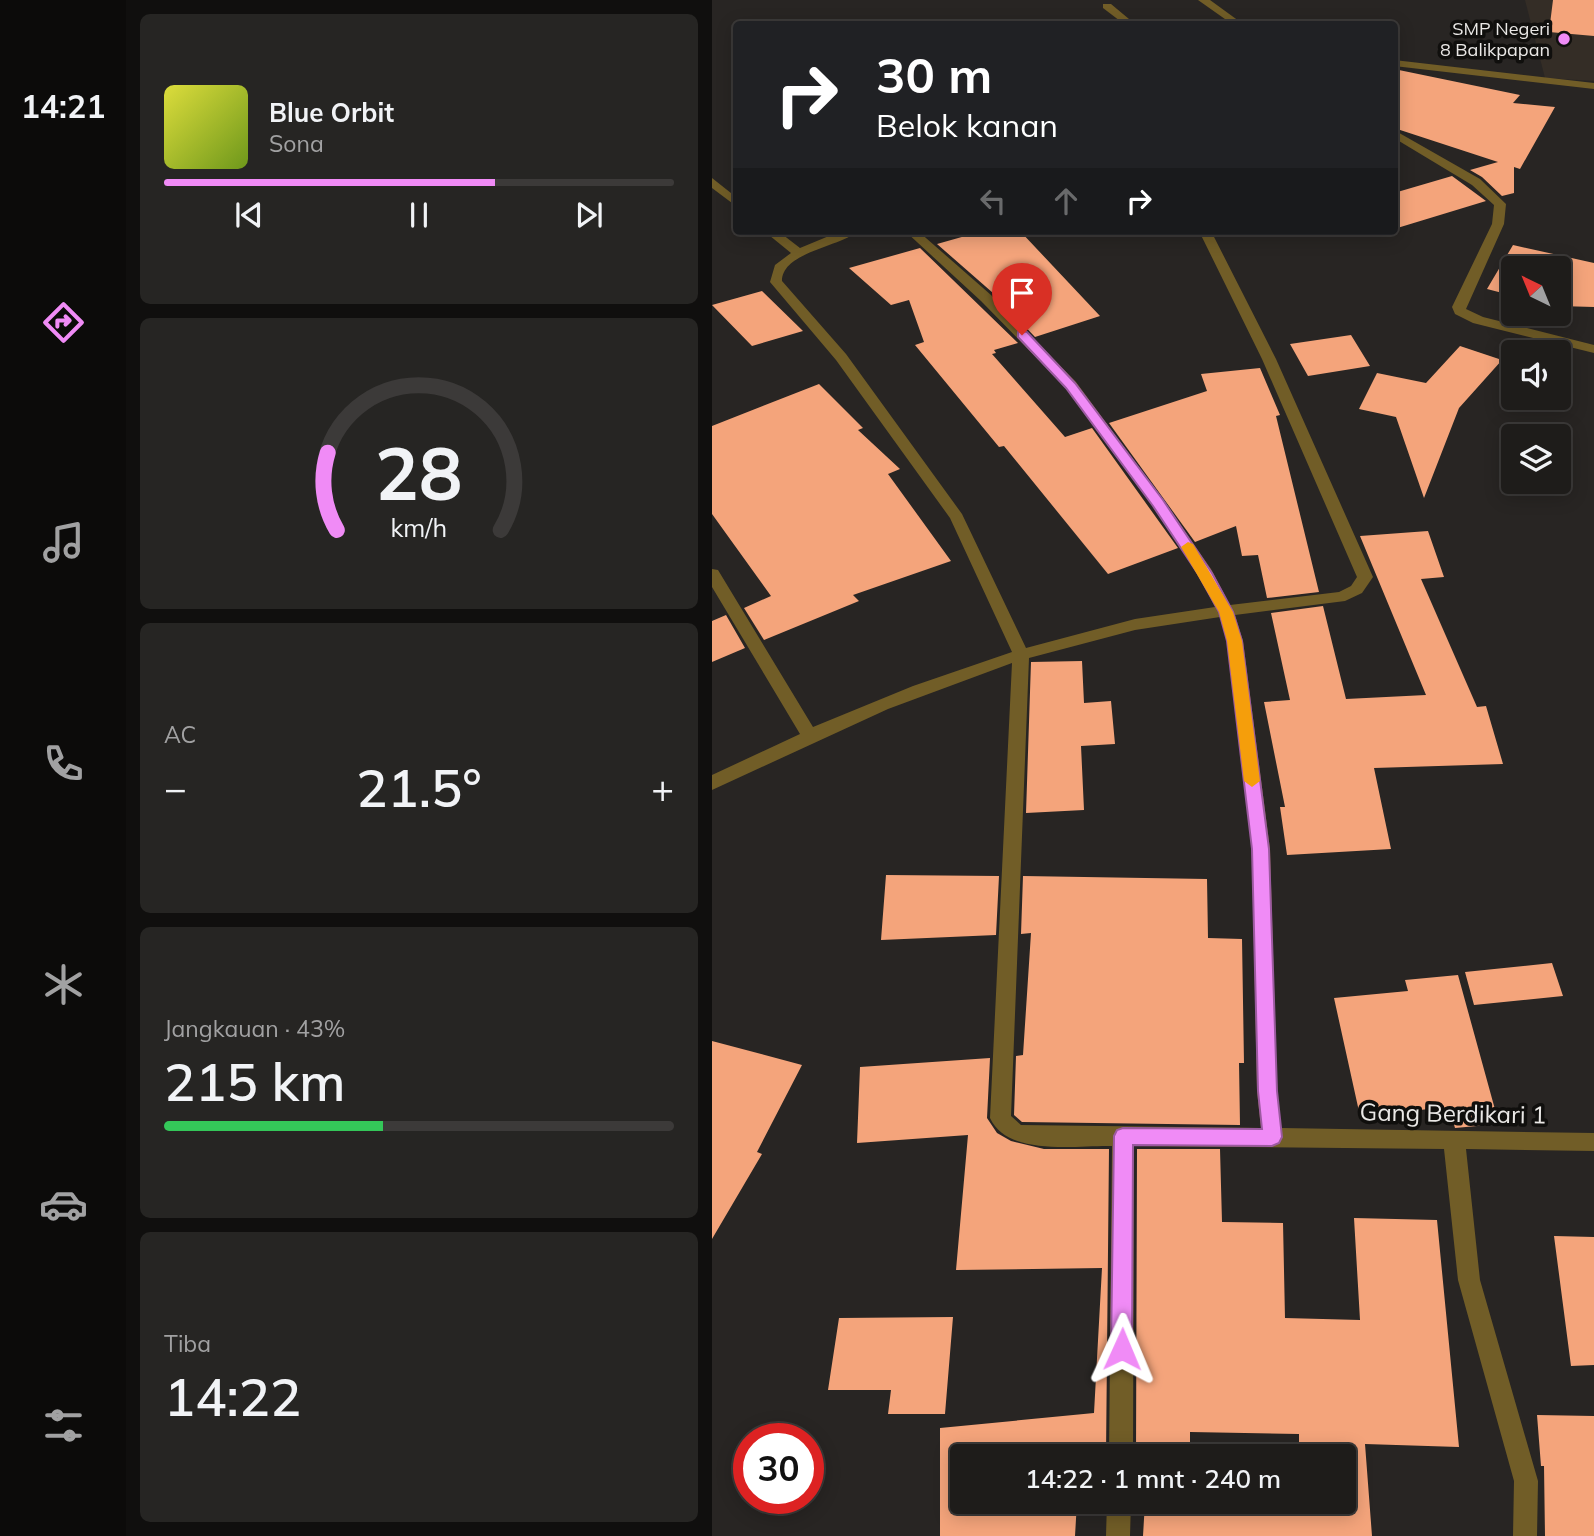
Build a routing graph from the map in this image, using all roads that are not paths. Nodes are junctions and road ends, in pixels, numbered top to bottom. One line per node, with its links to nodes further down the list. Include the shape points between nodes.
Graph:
1 (1203, 0): 4 (street)
2 (1107, 6): 3 (street)
3 (1126, 21)
4 (1234, 21)
5 (1398, 64): 6 (street)
6 (1594, 86)
7 (1398, 135): 15 (street, via 1476,182 1500,204 1498,223 1460,311 1478,320)
8 (712, 182): 9 (street)
9 (733, 200)
10 (775, 235): 14 (street)
11 (843, 235): 14 (street)
12 (916, 235): 17 (street, via 986,298 1071,386 1181,536)
13 (1207, 235): 17 (street, via 1297,418 1365,577 1353,594 1334,599)
14 (800, 253): 18 (street, via 779,267 776,282 841,357 957,517)
15 (1594, 349)
16 (712, 573): 19 (street)
17 (1226, 612): 18 (street, via 1109,631); 22 (street, via 1235,641 1261,849)
18 (1021, 654): 19 (street, via 862,712); 21 (street, Gang Berdikari 1, via 1000,1118 1014,1133 1030,1136)
19 (810, 736): 20 (street)
20 (712, 783)
21 (1123, 1136): 22 (street, Gang Berdikari 1); 25 (street)
22 (1272, 1137): 23 (street, Gang Berdikari 1)
23 (1454, 1139): 24 (street, Gang Berdikari 1); 28 (street, via 1469,1280 1526,1481)
24 (1594, 1142)
25 (1121, 1444)
26 (1119, 1514): 27 (street)
27 (1118, 1536)
28 (1525, 1536)

